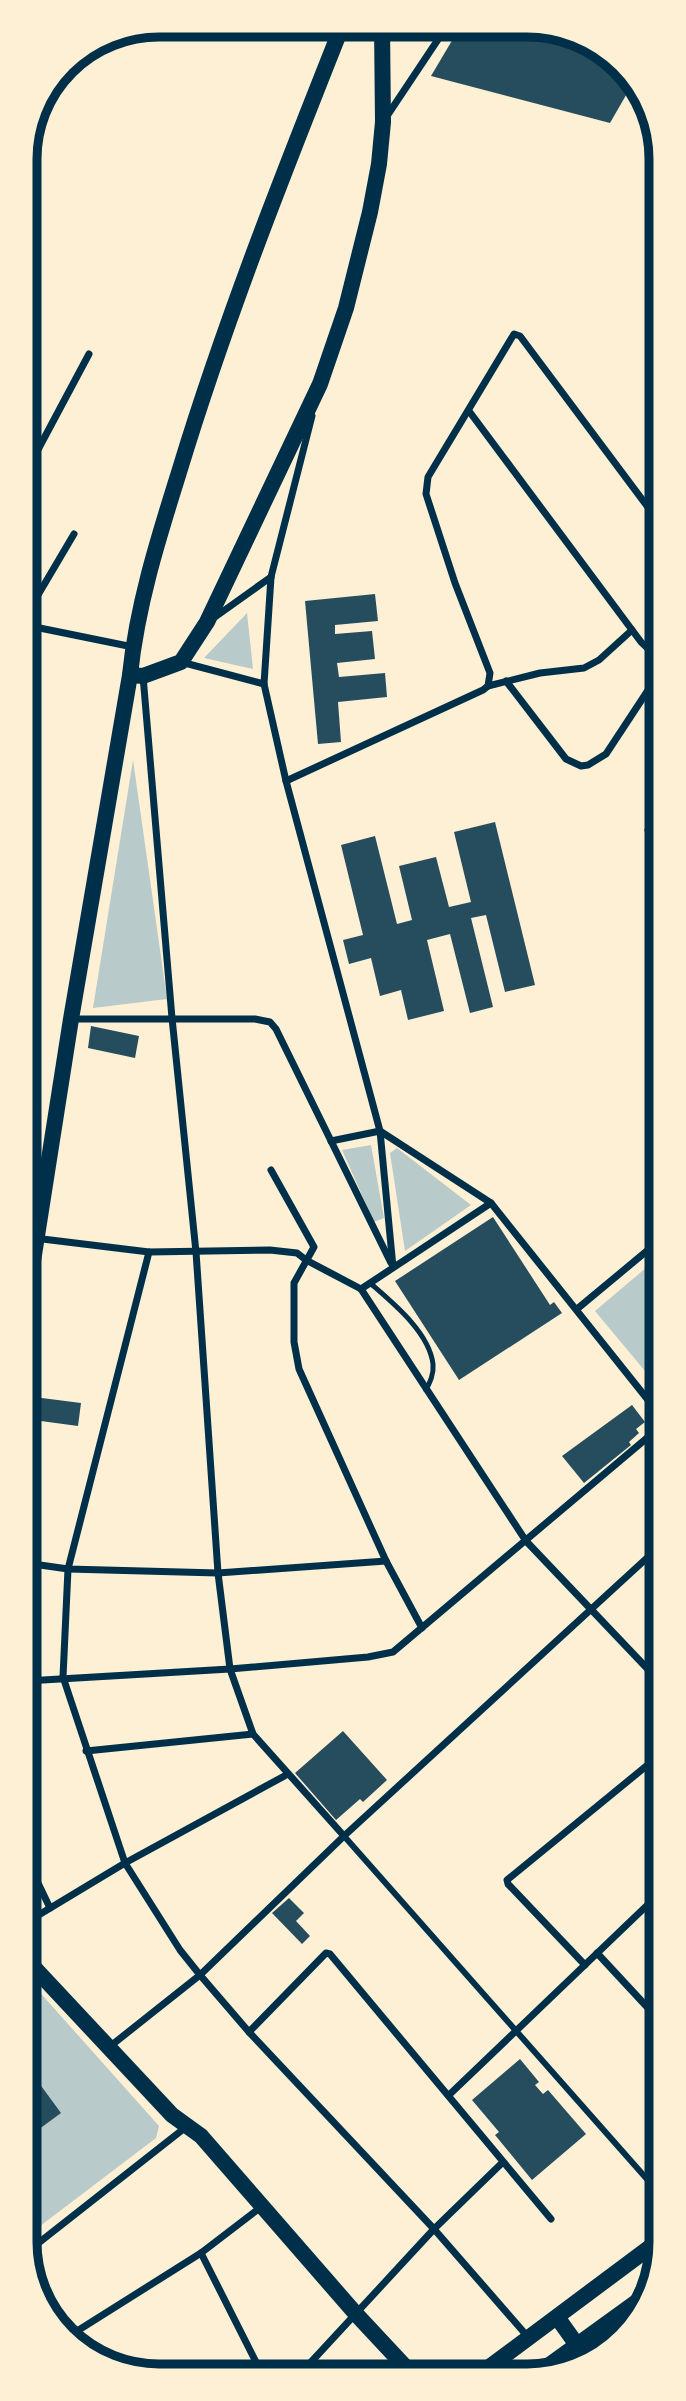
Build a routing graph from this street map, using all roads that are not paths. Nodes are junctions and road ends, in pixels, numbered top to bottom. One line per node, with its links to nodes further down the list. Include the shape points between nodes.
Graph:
1 (338, 37): 16 (main road, via 190,435 157,543)
2 (382, 37): 4 (main road)
3 (440, 37): 4 (street)
4 (383, 122): 6 (main road, via 379,164 356,272)
5 (89, 354): 8 (street)
6 (320, 384): 11 (street); 13 (main road)
7 (469, 411): 9 (street, via 514,334 520,336); 15 (street); 22 (street, via 428,477 426,494 490,673)
8 (37, 452)
9 (649, 509)
10 (74, 534): 12 (street)
11 (271, 577): 13 (street); 21 (street)
12 (37, 597)
13 (207, 622): 18 (main road)
14 (37, 629): 16 (street)
15 (632, 630): 17 (street); 20 (street, via 593,664)
16 (133, 647): 19 (main road)
17 (649, 648)
18 (181, 662): 19 (main road); 21 (street)
19 (136, 675): 25 (street); 26 (main road)
20 (506, 681): 22 (street); 23 (street, via 566,759 581,766 606,754)
21 (264, 684): 24 (street)
22 (488, 686): 24 (street)
23 (649, 689)
24 (286, 781): 27 (street)
25 (172, 1018): 26 (street); 28 (street, via 270,1022); 35 (street)
26 (71, 1019): 31 (main road)
27 (380, 1131): 28 (street); 30 (street); 37 (street)
28 (331, 1141): 37 (street)
29 (271, 1170): 36 (street, via 311,1239 314,1247)
30 (491, 1203): 37 (street); 40 (street)
31 (37, 1205)
32 (37, 1239): 34 (street)
33 (649, 1249): 40 (street)
34 (149, 1252): 35 (street); 48 (street)
35 (196, 1252): 36 (street, via 270,1250 297,1253); 49 (street)
36 (306, 1260): 39 (street); 46 (street, via 294,1283 297,1362)
37 (393, 1267): 38 (street)
38 (370, 1283): 39 (street); 41 (lane, via 404,1312 425,1342 433,1363)
39 (361, 1289): 41 (street)
40 (577, 1309): 42 (street)
41 (426, 1390): 44 (street)
42 (649, 1401)
43 (649, 1436): 44 (street)
44 (526, 1541): 50 (street); 51 (street)
45 (649, 1556): 50 (street)
46 (386, 1561): 49 (street); 51 (street)
47 (37, 1565): 48 (street)
48 (68, 1569): 49 (street); 54 (street)
49 (218, 1573): 52 (street)
50 (590, 1610): 53 (street); 60 (street)
51 (422, 1628): 52 (street, via 383,1655)
52 (230, 1670): 54 (street); 56 (street)
53 (649, 1671)
54 (63, 1677): 55 (street); 57 (street)
55 (37, 1680)
56 (253, 1734): 57 (street); 59 (street)
57 (86, 1751): 61 (street)
58 (649, 1764): 67 (street, via 507,1880)
59 (288, 1774): 60 (street); 61 (street)
60 (344, 1836): 69 (street); 71 (street)
61 (125, 1863): 64 (street); 69 (street)
62 (37, 1881): 64 (street)
63 (649, 1903): 66 (street)
64 (50, 1908): 65 (street)
65 (37, 1916)
66 (597, 1953): 67 (street); 70 (street)
67 (585, 1965): 71 (street)
68 (37, 1971): 73 (main road)
69 (200, 1975): 72 (street); 73 (street)
70 (649, 2007)
71 (516, 2030): 74 (street); 77 (street)
72 (250, 2032): 74 (street, via 329,1953); 80 (street)
73 (108, 2049): 75 (main road)
74 (449, 2095): 76 (street)
75 (188, 2126): 78 (main road); 81 (street)
76 (503, 2162): 79 (street); 80 (street)
77 (649, 2181)
78 (262, 2206): 83 (street); 84 (main road)
79 (551, 2219)
80 (434, 2229): 84 (street); 88 (street)
81 (37, 2244)
82 (649, 2248): 85 (main road)
83 (201, 2253): 86 (street); 91 (street)
84 (356, 2314): 92 (street); 93 (main road)
85 (557, 2317): 88 (main road); 89 (main road)
86 (77, 2331)
87 (609, 2332): 89 (main road)
88 (528, 2338): 94 (main road)
89 (577, 2345): 90 (main road)
90 (555, 2361)
91 (257, 2364)
92 (309, 2364)
93 (403, 2364)
94 (493, 2364)

